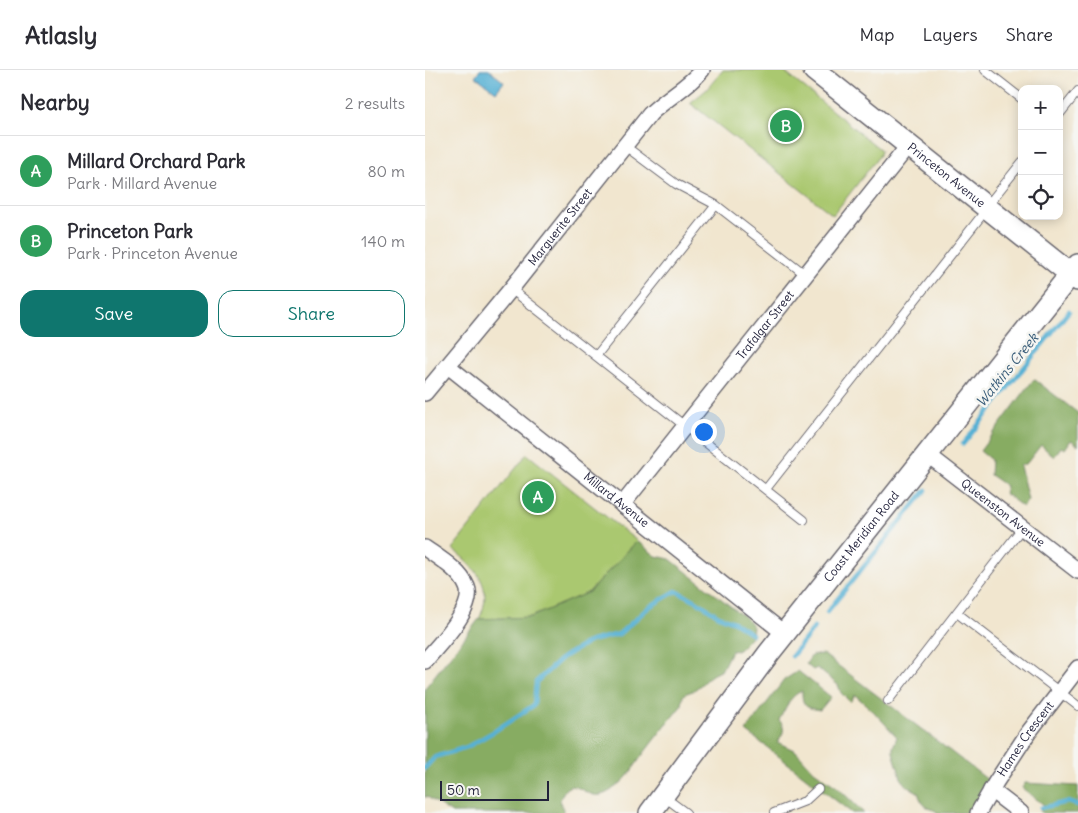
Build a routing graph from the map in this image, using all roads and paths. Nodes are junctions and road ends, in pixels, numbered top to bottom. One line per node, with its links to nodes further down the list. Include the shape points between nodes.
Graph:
1 (701, 70): 7 (street, Marguerite Street, via 658,106)
2 (814, 70): 8 (main road, Princeton Avenue)
3 (985, 70): 5 (lane)
4 (1078, 92): 6 (lane)
5 (1018, 96)
6 (1063, 110)
7 (625, 146): 10 (lane, via 676,184); 14 (street, Marguerite Street)
8 (909, 146): 11 (main road, Princeton Avenue); 13 (street, Trafalgar Street)
9 (1018, 167): 11 (lane)
10 (716, 205): 13 (lane); 15 (lane)
11 (987, 207): 12 (main road, Princeton Avenue); 20 (lane)
12 (1076, 273): 19 (main road, Coast Meridian Road)
13 (806, 276): 18 (street, Trafalgar Street)
14 (511, 289): 15 (lane); 16 (street, Marguerite Street)
15 (596, 356): 18 (lane)
16 (447, 366): 17 (street, Marguerite Street); 21 (street, Millard Avenue)
17 (425, 392)
18 (685, 426): 20 (lane); 21 (street, Trafalgar Street)
19 (927, 454): 23 (street, Queenston Avenue); 27 (main road, Coast Meridian Road)
20 (766, 489): 22 (lane)
21 (622, 505): 27 (street, Millard Avenue)
22 (804, 520)
23 (1022, 528): 25 (street, Queenston Avenue); 26 (lane)
24 (425, 548): 28 (street, via 457,574 467,587 469,599 464,611)
25 (1078, 571)
26 (957, 613): 30 (lane); 31 (lane)
27 (785, 634): 35 (main road, Coast Meridian Road)
28 (425, 661)
29 (1078, 668): 30 (street, Hames Crescent)
30 (1060, 692): 32 (lane); 34 (street, Hames Crescent)
31 (888, 701)
32 (1078, 706)
33 (818, 789): 38 (lane, via 805,801)
34 (991, 790): 39 (street, Hames Crescent); 40 (street)
35 (663, 795): 36 (main road, Coast Meridian Road); 37 (lane)
36 (650, 813)
37 (685, 813)
38 (774, 813)
39 (978, 813)
40 (1021, 813)

